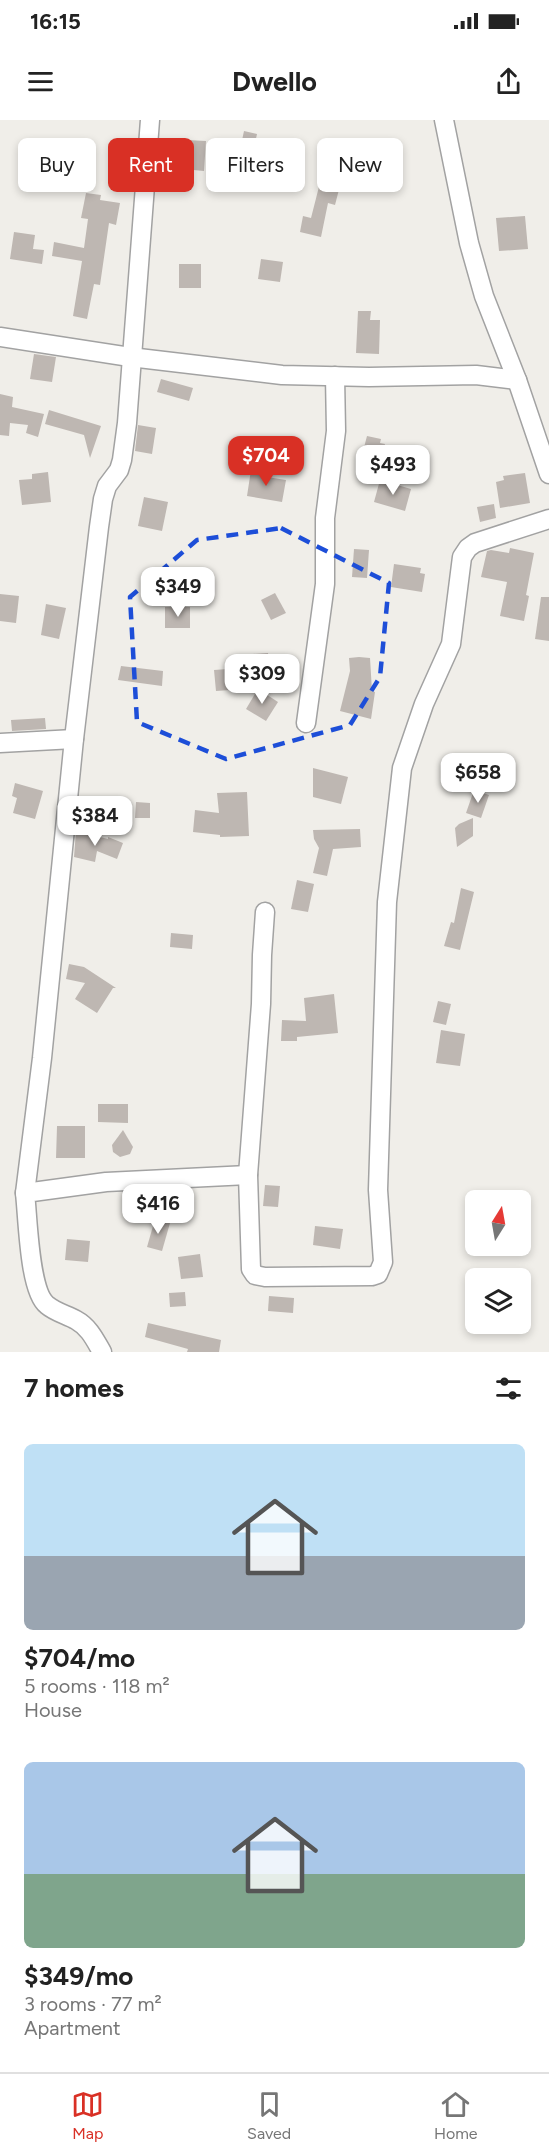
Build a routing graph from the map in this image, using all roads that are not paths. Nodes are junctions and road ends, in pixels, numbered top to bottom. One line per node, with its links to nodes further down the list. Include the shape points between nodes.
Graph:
1 (150, 120): 4 (street)
2 (444, 120): 6 (street, via 469,243 484,296)
3 (0, 337): 4 (street)
4 (130, 357): 5 (street, via 282,375); 10 (street, via 122,460 103,499)
5 (335, 376): 6 (street, via 476,375); 9 (street, via 336,431 326,518 325,585)
6 (517, 380): 7 (street)
7 (549, 474)
8 (549, 519): 13 (street, via 476,543 462,557 451,644 424,704 402,768 387,902 378,1190 383,1262 378,1274 255,1275 250,1263)
9 (306, 723)
10 (74, 739): 11 (street); 14 (street)
11 (0, 743)
12 (266, 912): 13 (street)
13 (248, 1175): 14 (street, via 106,1182)
14 (25, 1193): 15 (street, via 39,1296 47,1306 79,1321)
15 (102, 1352)

